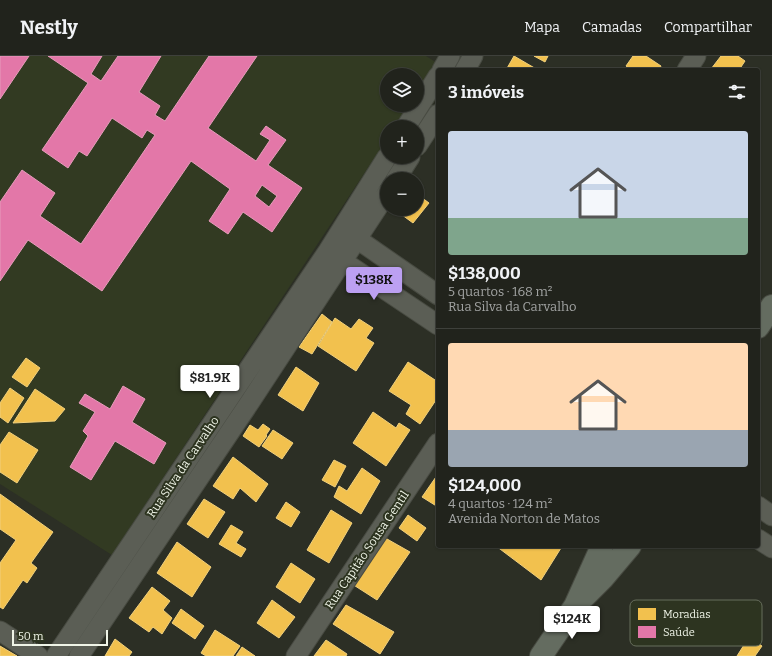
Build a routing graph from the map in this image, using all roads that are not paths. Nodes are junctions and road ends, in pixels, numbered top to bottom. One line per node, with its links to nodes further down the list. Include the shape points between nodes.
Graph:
1 (450, 56): 4 (street)
2 (473, 56): 5 (street)
3 (696, 56): 6 (street)
4 (443, 68)
5 (466, 68)
6 (688, 68)
7 (436, 79): 9 (street)
8 (436, 117): 10 (street)
9 (410, 120)
10 (424, 135)
11 (383, 164): 13 (street, Rua Silva da Carvalho)
12 (380, 204): 14 (street, Rua Silva da Carvalho)
13 (342, 229): 14 (street); 15 (street, Rua Silva da Carvalho)
14 (357, 240): 15 (street, Rua Silva da Carvalho); 16 (street)
15 (335, 256): 18 (street); 21 (street, Rua Silva da Carvalho, via 250,402)
16 (436, 294)
17 (772, 306): 19 (main road)
18 (436, 324)
19 (760, 324)
20 (436, 446): 35 (street, Rua Capitão Sousa Gentil)
21 (185, 480): 28 (street, Rua Silva da Carvalho); 29 (street, Rua Silva da Carvalho)
22 (760, 507): 23 (street)
23 (772, 516)
24 (760, 540): 27 (street)
25 (601, 548): 30 (main road)
26 (628, 548): 30 (main road)
27 (772, 548)
28 (105, 584): 29 (street); 33 (street, Rua Silva da Carvalho)
29 (120, 595): 34 (street, Rua Silva da Carvalho)
30 (575, 606): 36 (main road)
31 (0, 631): 32 (street)
32 (38, 656)
33 (56, 656)
34 (79, 656)
35 (296, 656)
36 (541, 656)

